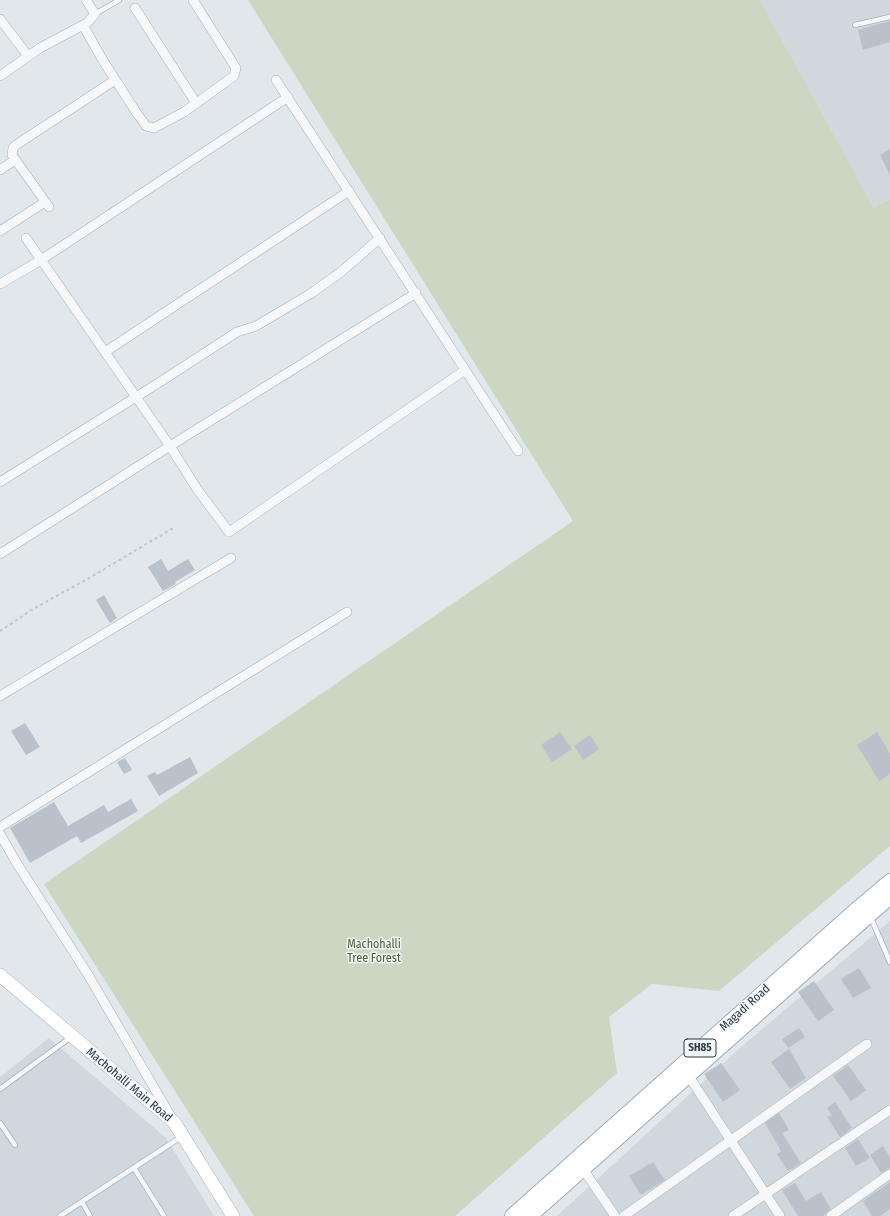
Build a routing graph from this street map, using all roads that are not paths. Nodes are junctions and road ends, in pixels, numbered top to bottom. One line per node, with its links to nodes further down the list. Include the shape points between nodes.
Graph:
1 (86, 0): 5 (street)
2 (119, 0): 5 (lane)
3 (193, 0): 15 (street, via 236,68 234,76)
4 (135, 8): 15 (street)
5 (95, 14): 8 (street)
6 (890, 17): 9 (lane)
7 (0, 19): 10 (street)
8 (83, 25): 10 (street); 12 (street)
9 (855, 25)
10 (28, 56): 11 (street)
11 (0, 76)
12 (115, 80): 15 (street, via 146,126 154,128); 16 (street, via 16,145 12,155)
13 (276, 80): 14 (street)
14 (288, 97): 18 (street); 22 (street)
15 (196, 104)
16 (16, 160): 17 (street); 19 (street, via 47,205)
17 (0, 170)
18 (349, 191): 21 (street); 25 (street)
19 (0, 231)
20 (26, 238): 22 (street)
21 (380, 238): 24 (street); 27 (street, via 341,272 310,294 256,326 236,332)
22 (41, 260): 23 (street); 25 (street)
23 (0, 284)
24 (416, 293): 26 (street); 28 (street)
25 (105, 352): 27 (street)
26 (465, 370): 28 (street, via 229,532 197,489); 29 (street)
27 (136, 397): 28 (street); 30 (street)
28 (170, 446): 31 (street)
29 (518, 451)
30 (0, 482)
31 (0, 554)
32 (231, 558): 34 (street)
33 (347, 612): 35 (street)
34 (0, 696)
35 (0, 827)
36 (0, 834): 47 (street, via 87,972)
37 (890, 881): 61 (main road, Magadi Road / SH85)
38 (890, 897): 39 (main road, Magadi Road / SH85)
39 (869, 914): 40 (lane); 44 (main road, Magadi Road / SH85)
40 (890, 962)
41 (0, 975): 42 (street, Machohalli Main Road)
42 (72, 1036): 45 (lane); 47 (street, Machohalli Main Road)
43 (867, 1044): 50 (street)
44 (688, 1075): 50 (street); 53 (main road, Magadi Road / SH85)
45 (0, 1089)
46 (890, 1110): 55 (street)
47 (174, 1122): 49 (street, Machohalli Main Road)
48 (0, 1123): 51 (lane)
49 (183, 1137): 52 (lane); 60 (street, Machohalli Main Road)
50 (732, 1141): 55 (street); 64 (street)
51 (15, 1145)
52 (134, 1168): 56 (lane); 59 (lane)
53 (584, 1169): 62 (main road, Magadi Road / SH85); 63 (street)
54 (890, 1174): 67 (street)
55 (766, 1193): 65 (street); 66 (street)
56 (82, 1202): 57 (lane); 58 (lane)
57 (60, 1216)
58 (90, 1216)
59 (164, 1216)
60 (233, 1216)
61 (512, 1216)
62 (530, 1216)
63 (615, 1216)
64 (624, 1216)
65 (733, 1216)
66 (780, 1216)
67 (831, 1216)

